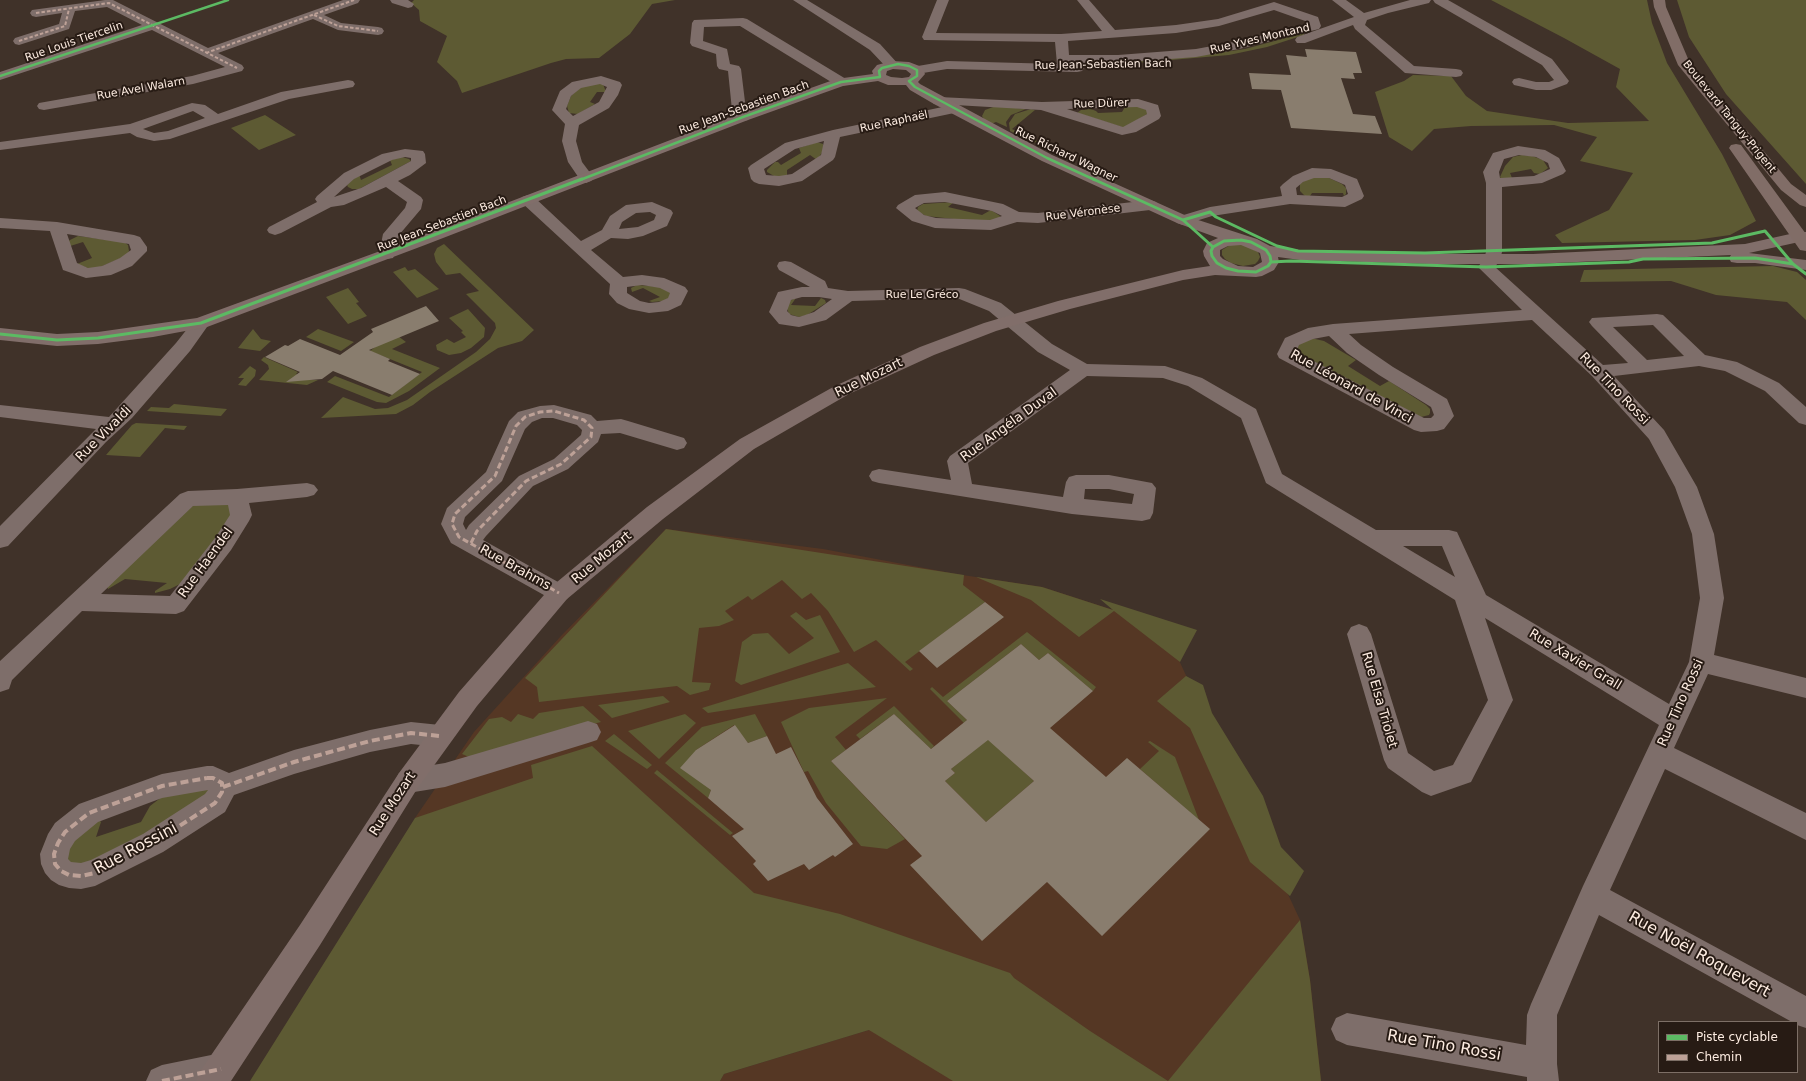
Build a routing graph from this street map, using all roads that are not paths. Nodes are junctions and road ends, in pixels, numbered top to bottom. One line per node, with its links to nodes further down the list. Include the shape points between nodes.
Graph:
1 (354, 0): 13 (street)
2 (799, 0): 24 (street, via 875,48)
3 (943, 0): 18 (street, Rue Yves Montand, via 928,38)
4 (1083, 0): 17 (street)
5 (1250, 0): 10 (street)
6 (1338, 0): 14 (street)
7 (1425, 0): 14 (street, Rue Jean-Sebastien Bach)
8 (1439, 0): 31 (street, via 1548,62 1562,81 1551,86)
9 (1659, 0): 22 (main road, Boulevard Tanguy-Prigent)
10 (1270, 8): 17 (street, Rue Yves Montand, via 1219,22); 23 (street, Rue Yves Montand, via 1274,6 1314,20 1315,26 1196,53)
11 (69, 9): 12 (street); 15 (street, via 109,3); 20 (street, via 65,26)
12 (36, 13)
13 (314, 14): 16 (street, via 338,26); 21 (street)
14 (1362, 17): 23 (street, Rue Jean-Sebastien Bach, via 1293,43 1239,57 1144,66); 26 (street, via 1359,26 1410,70)
15 (153, 25): 21 (street); 27 (street, Rue Louis Tiercelin)
16 (378, 31)
17 (1112, 35): 19 (street, Rue Yves Montand)
18 (1044, 37): 19 (street, Rue Yves Montand); 25 (street)
19 (1061, 38): 23 (street)
20 (19, 41)
21 (206, 53): 35 (street, Rue Avel Walarn, via 237,68 193,80)
22 (1683, 62): 51 (main road, Boulevard Tanguy-Prigent, via 1786,187); 60 (main road, via 1726,135)
23 (1064, 64): 25 (street, Rue Jean-Sebastien Bach)
24 (892, 65): 28 (street, via 882,68 879,71); 29 (street, via 904,65)
25 (1049, 67): 29 (street, Rue Jean-Sebastien Bach, via 947,65)
26 (1456, 73)
27 (0, 76)
28 (880, 76): 29 (street, via 895,82); 30 (street, Rue Jean-Sebastien Bach)
29 (913, 76): 33 (street, Rue Richard Wagner, via 915,87)
30 (841, 82): 38 (street, Rue Jean-Sebastien Bach); 38 (street, via 743,22 698,23 696,42 722,52 724,66 734,69 739,110)
31 (1519, 82)
32 (348, 84): 39 (street, via 296,92)
33 (939, 101): 34 (street, Rue Dürer); 37 (street, Rue Richard Wagner)
34 (990, 104): 36 (street, Rue Dürer); 40 (street, via 980,110)
35 (44, 106)
36 (1042, 106): 36 (street, Rue Dürer, via 1138,103 1153,108 1154,116 1131,129 1122,131)
37 (954, 109): 40 (street, Rue Richard Wagner); 43 (street, Rue Raphaël)
38 (743, 117): 45 (street, Rue Jean-Sebastien Bach)
39 (216, 119): 42 (street, via 170,136 154,137); 42 (street, via 200,108 192,107)
40 (974, 119): 52 (street, Rue Richard Wagner, via 1047,158)
41 (572, 123): 45 (street, via 569,141 575,162)
42 (132, 128): 44 (street)
43 (833, 134): 43 (street, Rue Raphaël, via 790,146 756,168 759,179 779,182 797,178 828,157)
44 (0, 146)
45 (586, 178): 49 (street, Rue Jean-Sebastien Bach)
46 (387, 181): 50 (street, via 338,202); 50 (street, via 419,163 418,154 405,153 387,157 349,176 323,199); 63 (street, via 415,200 413,209 391,234)
47 (1494, 183): 65 (street, via 1494,252)
48 (1290, 199): 54 (street, via 1210,212)
49 (528, 200): 61 (street); 63 (street, Rue Jean-Sebastien Bach)
50 (328, 202): 57 (street)
51 (1806, 202)
52 (1150, 205): 53 (street, Rue Véronèse, via 1038,218); 54 (street, Rue Richard Wagner)
53 (1016, 217): 53 (street, Rue Véronèse, via 997,207 945,197 921,198 904,208 918,218 935,223 991,226)
54 (1183, 220): 59 (street, Rue Richard Wagner); 62 (street, Rue Richard Wagner)
55 (0, 223): 56 (street)
56 (57, 227)
57 (275, 230)
58 (608, 232): 61 (street)
59 (1241, 240): 62 (street, Rue Mozart, via 1224,241); 64 (street, Rue Richard Wagner, via 1251,242)
60 (1804, 240): 65 (street, via 1745,249)
61 (580, 249): 70 (street)
62 (1213, 252): 68 (street, Rue Richard Wagner, via 1222,265); 69 (street, Rue Mozart)
63 (387, 254): 75 (street, Rue Jean-Sebastien Bach)
64 (1269, 256): 65 (street, via 1290,260); 68 (street, Rue Mozart, via 1263,270)
65 (1489, 263): 66 (street, via 1755,258); 73 (street, Rue Tino Rossi)
66 (1806, 265)
67 (785, 266): 71 (street, via 819,285)
68 (1238, 272): 69 (street, Rue Mozart, via 1214,270)
69 (1183, 275): 74 (street, Rue Mozart)
70 (619, 283)
71 (819, 292): 72 (street, Rue Le Gréco); 72 (street, Rue Le Gréco, via 784,296 778,312 785,320 799,322 820,316)
72 (848, 296): 74 (street, Rue Le Gréco, via 959,293 995,307)
73 (1537, 314): 76 (street, Rue Léonard de Vinci); 81 (street, Rue Tino Rossi)
74 (1014, 320): 80 (street, Rue Xavier Grall, via 1045,348); 95 (street, Rue Mozart, via 927,351 891,367 842,390 746,444 655,513)
75 (201, 322): 77 (street, Rue Jean-Sebastien Bach, via 153,332 98,338 57,340); 84 (street, Rue Vivaldi, via 183,347)
76 (1333, 330): 76 (street, Rue Léonard de Vinci, via 1308,334 1291,342 1286,354 1421,425 1437,424 1444,416 1440,404 1367,358)
77 (0, 334)
78 (1699, 360): 79 (street); 79 (street, via 1656,319 1598,322); 83 (street, via 1730,366 1772,387)
79 (1642, 366): 81 (street)
80 (1083, 370): 89 (street, Rue Angéla Duval, via 957,461); 92 (street, Rue Xavier Grall, via 1165,372 1195,382 1249,414 1273,478)
81 (1600, 372): 99 (street, Rue Tino Rossi, via 1657,435 1686,487 1701,527 1712,598)
82 (0, 411): 84 (street)
83 (1806, 418)
84 (114, 424): 93 (street, Rue Vivaldi)
85 (592, 428): 86 (street, via 620,426); 94 (street, Rue Brahms, via 591,437 561,464 526,481 477,530); 94 (street, Rue Brahms, via 584,420 554,411 525,417 516,426 495,476 455,514 452,524 459,537)
86 (677, 443)
87 (879, 476): 89 (street)
88 (306, 490): 90 (street)
89 (963, 490): 91 (street)
90 (237, 497): 97 (street, via 188,499); 97 (street, Rue Haendel, via 241,515 176,605)
91 (1072, 506)
92 (1374, 538): 96 (street, Rue Xavier Grall); 96 (street, via 1449,538)
93 (0, 540)
94 (471, 544): 95 (street, Rue Brahms)
95 (560, 593): 105 (street, Rue Mozart, via 471,695)
96 (1471, 598): 98 (street, Rue Elsa Triolet, via 1502,700 1462,774 1431,784 1397,760); 103 (street, Rue Xavier Grall)
97 (77, 602): 100 (street)
98 (1359, 634)
99 (1701, 662): 102 (street); 103 (street, Rue Tino Rossi)
100 (0, 676): 101 (street)
101 (0, 682)
102 (1806, 688)
103 (1673, 720): 106 (street, Rue Tino Rossi)
104 (588, 732): 107 (street, via 446,774)
105 (440, 736): 107 (street, Rue Mozart); 108 (street, via 411,733 370,741 294,762)
106 (1658, 754): 109 (street); 110 (street, Rue Tino Rossi)
107 (408, 781): 114 (street, Rue Mozart)
108 (223, 787): 108 (street, Rue Rossini, via 219,798 209,807 153,843 95,873 69,876 60,871 55,864 54,854 65,832 89,813 162,786 207,778 219,780)
109 (1806, 827)
110 (1593, 896): 111 (street, Rue Noël Roquevert); 113 (street, Rue Tino Rossi, via 1542,1015)
111 (1806, 1013)
112 (1347, 1029): 113 (street, Rue Tino Rossi)
113 (1542, 1073)
114 (217, 1075): 115 (street)
115 (162, 1081)

